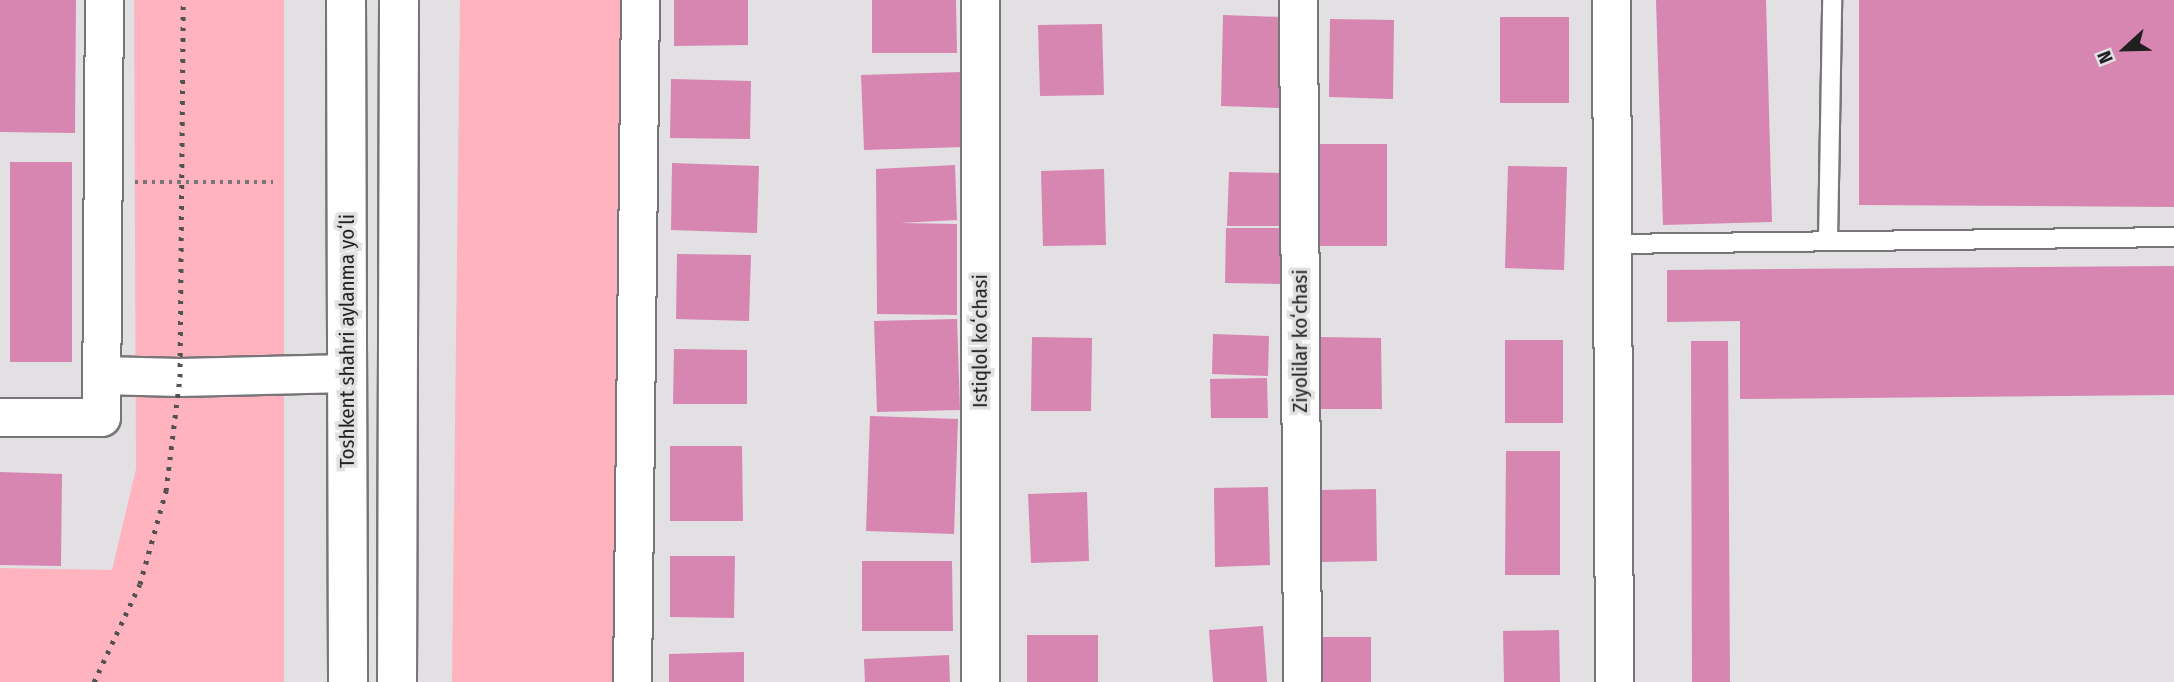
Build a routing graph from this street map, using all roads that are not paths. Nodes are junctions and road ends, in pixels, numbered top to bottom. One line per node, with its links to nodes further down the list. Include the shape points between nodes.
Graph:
1 (104, 0): 13 (street)
2 (346, 0): 12 (highway, Toshkent shahri aylanma yoʻli)
3 (399, 0): 16 (highway)
4 (640, 0): 17 (street)
5 (980, 0): 18 (street, Istiqlol koʻchasi)
6 (1298, 0): 19 (street, Ziyolilar koʻchasi)
7 (1611, 0): 11 (street)
8 (1832, 0): 10 (lane)
9 (2174, 237): 10 (lane)
10 (1828, 242): 11 (lane)
11 (1612, 244): 20 (street)
12 (347, 373): 13 (street); 15 (highway, Toshkent shahri aylanma yoʻli)
13 (101, 375): 14 (street, via 101,417)
14 (0, 417)
15 (348, 682)
16 (397, 682)
17 (632, 682)
18 (980, 682)
19 (1302, 682)
20 (1614, 682)

